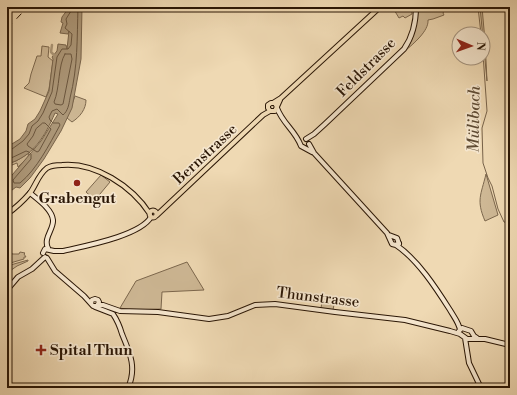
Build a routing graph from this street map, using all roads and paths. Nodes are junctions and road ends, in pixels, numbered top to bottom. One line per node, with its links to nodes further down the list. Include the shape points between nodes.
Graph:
1 (380, 7): 4 (main road)
2 (383, 7): 4 (main road)
3 (416, 7): 8 (main road, Feldstrasse, via 413,32 404,49)
4 (376, 12): 5 (main road, via 281,98)
5 (276, 106): 6 (main road); 6 (main road, via 269,104); 7 (main road)
6 (270, 110): 7 (main road); 11 (main road, Bernstrasse, via 163,209)
7 (280, 116): 8 (main road)
8 (305, 142): 12 (main road)
9 (29, 194): 10 (main road); 11 (main road, via 44,171 51,166 79,165 98,171 127,189); 15 (main road, via 50,213 53,220 46,240)
10 (7, 214)
11 (153, 214): 15 (main road, Bernstrasse, via 142,226 123,235)
12 (392, 239): 13 (main road, via 392,244); 13 (main road, via 398,239)
13 (397, 244): 19 (main road, via 432,282)
14 (42, 251): 15 (main road); 15 (main road, via 43,248); 16 (main road)
15 (49, 253): 16 (main road); 18 (main road, via 55,271)
16 (39, 262): 17 (main road, via 17,278)
17 (7, 290)
18 (96, 303): 19 (main road, Thunstrasse, via 105,303 113,309 123,311 158,312 210,319 228,316 255,305 273,303 398,318 450,331); 22 (main road, via 114,315 131,355 133,373)
19 (461, 331): 20 (main road); 20 (main road, via 472,332)
20 (469, 338): 21 (main road); 23 (main road, via 469,363)
21 (510, 345)
22 (128, 388)
23 (481, 388)

